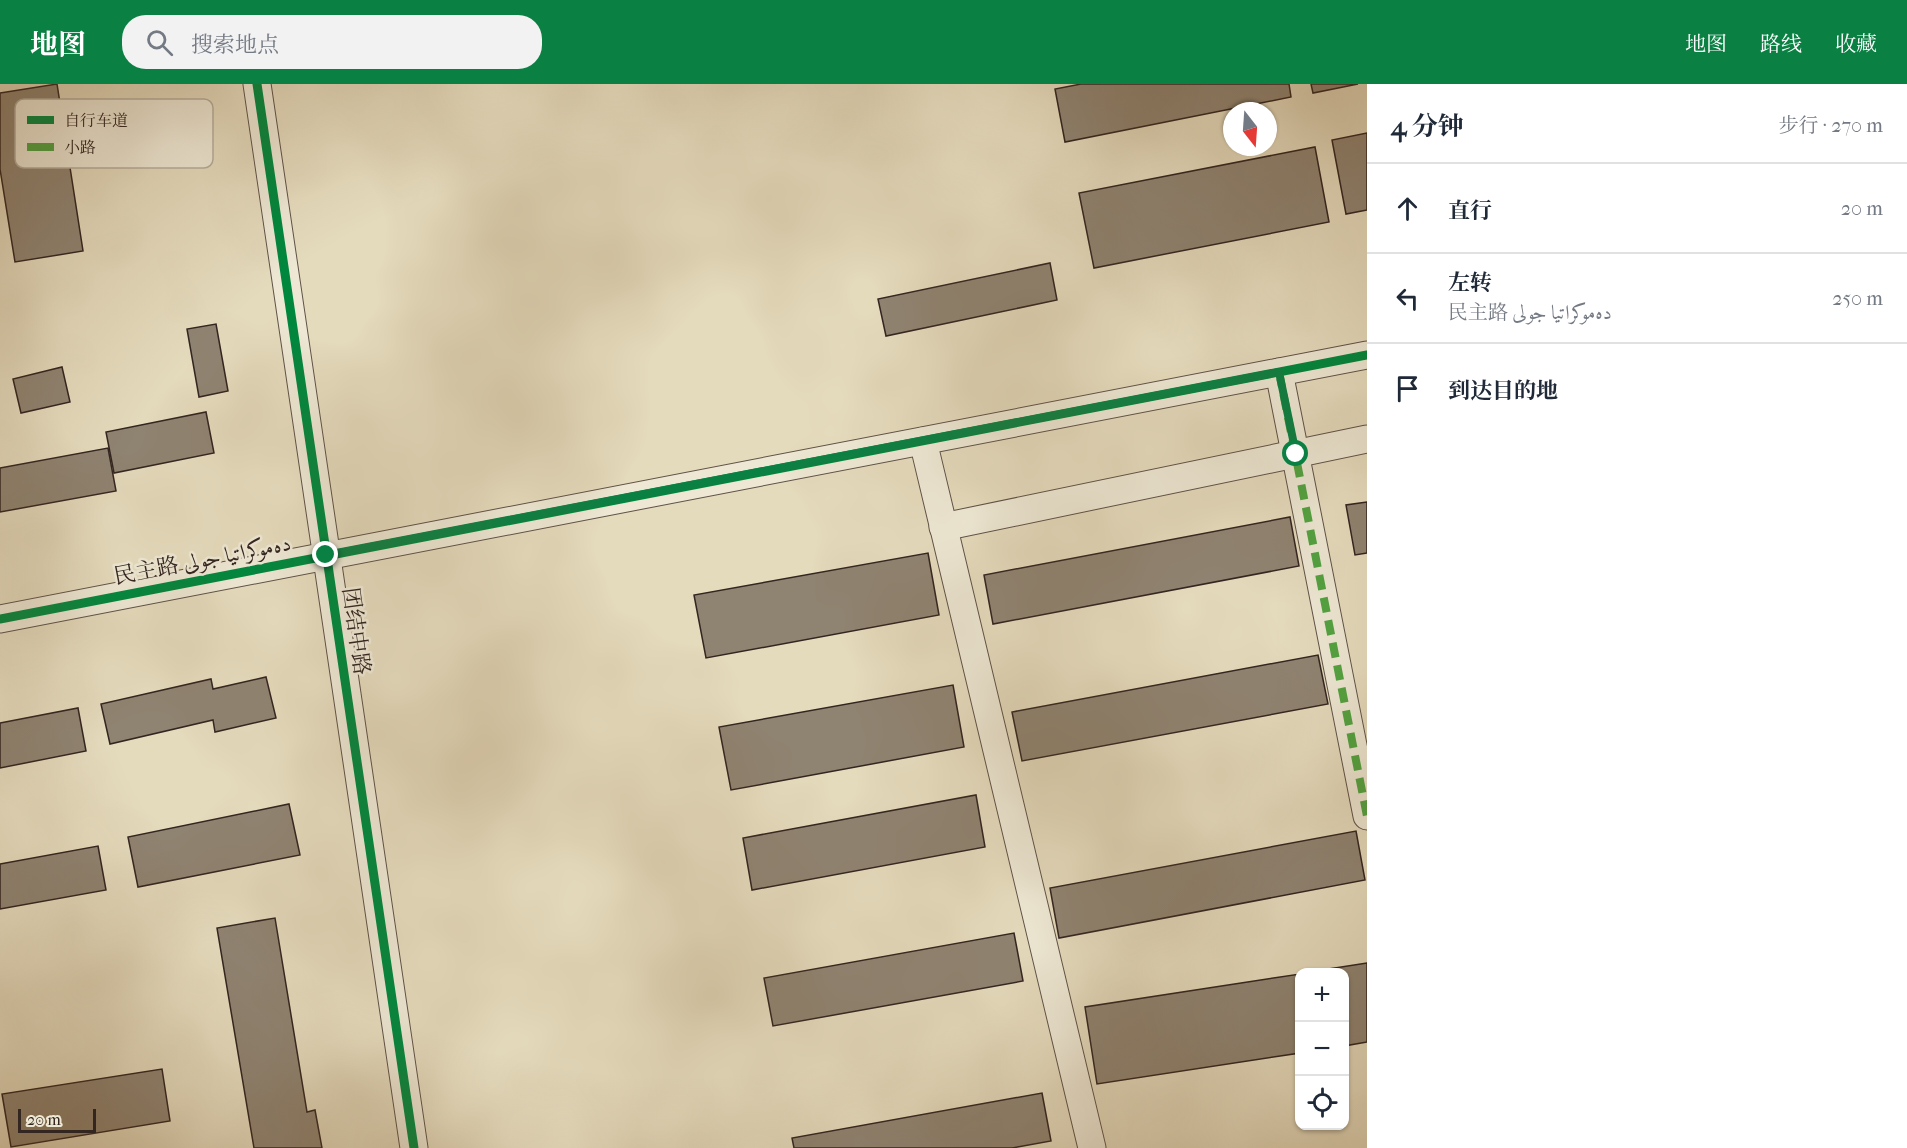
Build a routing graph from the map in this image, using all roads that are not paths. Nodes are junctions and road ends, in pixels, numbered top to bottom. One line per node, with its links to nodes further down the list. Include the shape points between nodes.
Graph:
1 (257, 84): 8 (street, 团结中路)
2 (1367, 356): 3 (street, 民主路 دەموكراتيا جولى)
3 (1279, 372): 5 (street, 民主路 دەموكراتيا جولى); 6 (street)
4 (1367, 439): 6 (street)
5 (922, 441): 7 (street); 8 (street, 民主路 دەموكراتيا جولى)
6 (1296, 454): 7 (street); 10 (street)
7 (943, 527): 12 (street)
8 (326, 555): 9 (street, 民主路 دەموكراتيا جولى); 11 (street, 团结中路)
9 (0, 619)
10 (1367, 816)
11 (414, 1148)
12 (1092, 1148)

